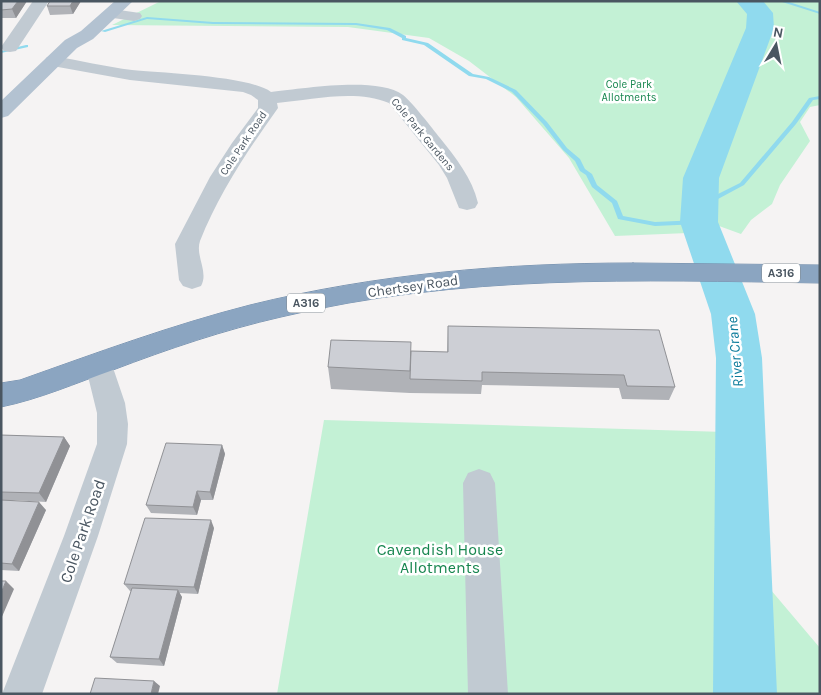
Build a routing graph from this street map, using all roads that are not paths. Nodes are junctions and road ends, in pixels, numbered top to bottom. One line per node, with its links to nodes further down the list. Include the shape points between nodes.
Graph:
1 (41, 1): 3 (street)
2 (124, 6): 4 (main road, via 75,34 71,44)
3 (10, 47)
4 (53, 61): 5 (street, Cole Park Road, via 130,75 244,87); 6 (main road)
5 (267, 98): 7 (street, Cole Park Gardens, via 362,91 388,94 396,99 456,173); 9 (street, Cole Park Road, via 268,108 221,177 187,244)
6 (1, 112)
7 (467, 203)
8 (820, 274): 10 (highway, Chertsey Road / A316, via 595,271 520,274 397,287 282,307)
9 (192, 280)
10 (99, 364): 11 (highway, Chertsey Road / A316); 13 (street, Cole Park Road, via 112,414 112,444)
11 (8, 396)
12 (479, 483): 14 (street)
13 (22, 694)
14 (488, 694)

